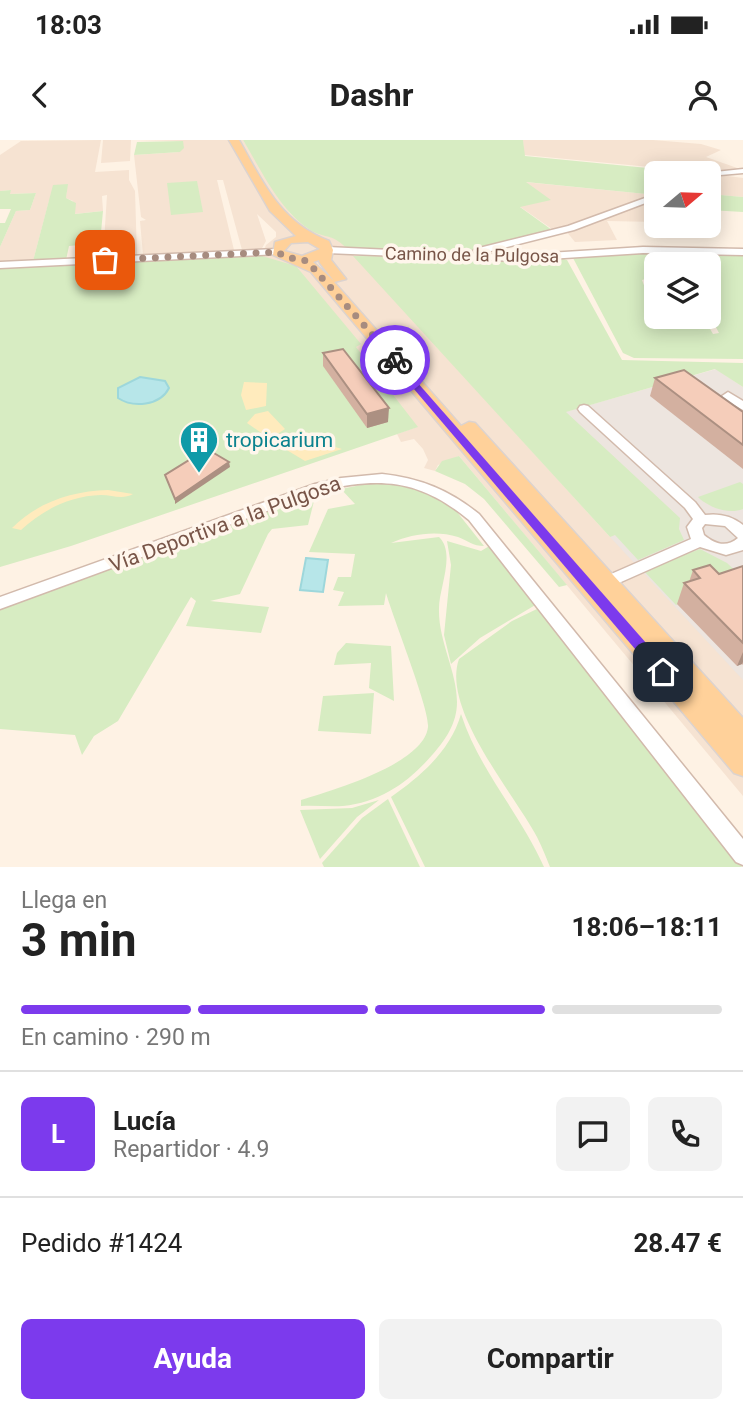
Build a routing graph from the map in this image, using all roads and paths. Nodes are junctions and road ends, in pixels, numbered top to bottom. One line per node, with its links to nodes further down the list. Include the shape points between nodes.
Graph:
1 (224, 140): 7 (main road)
2 (234, 140): 6 (main road, via 274,207)
3 (743, 171): 4 (street)
4 (721, 172)
5 (644, 199): 10 (street, via 533,239)
6 (309, 238): 7 (main road); 8 (main road, via 325,244)
7 (281, 242): 11 (main road, via 286,257); 12 (street)
8 (326, 251): 10 (street, Camino de la Pulgosa); 11 (main road); 19 (main road, via 331,270)
9 (743, 252): 10 (street, Camino de la Pulgosa, via 643,250 517,258)
10 (446, 255)
11 (300, 259): 22 (main road, via 313,265)
12 (0, 265)
13 (728, 396): 14 (street)
14 (743, 406)
15 (584, 409): 16 (street)
16 (701, 520): 17 (street, via 720,519); 18 (street, via 694,531)
17 (741, 539): 18 (street, via 714,548)
18 (701, 541): 19 (street)
19 (607, 582): 21 (main road)
20 (0, 603): 23 (street, Vía Deportiva a la Pulgosa, via 320,486 372,478 429,487 448,495 474,517)
21 (743, 735)
22 (743, 765)
23 (743, 855)

